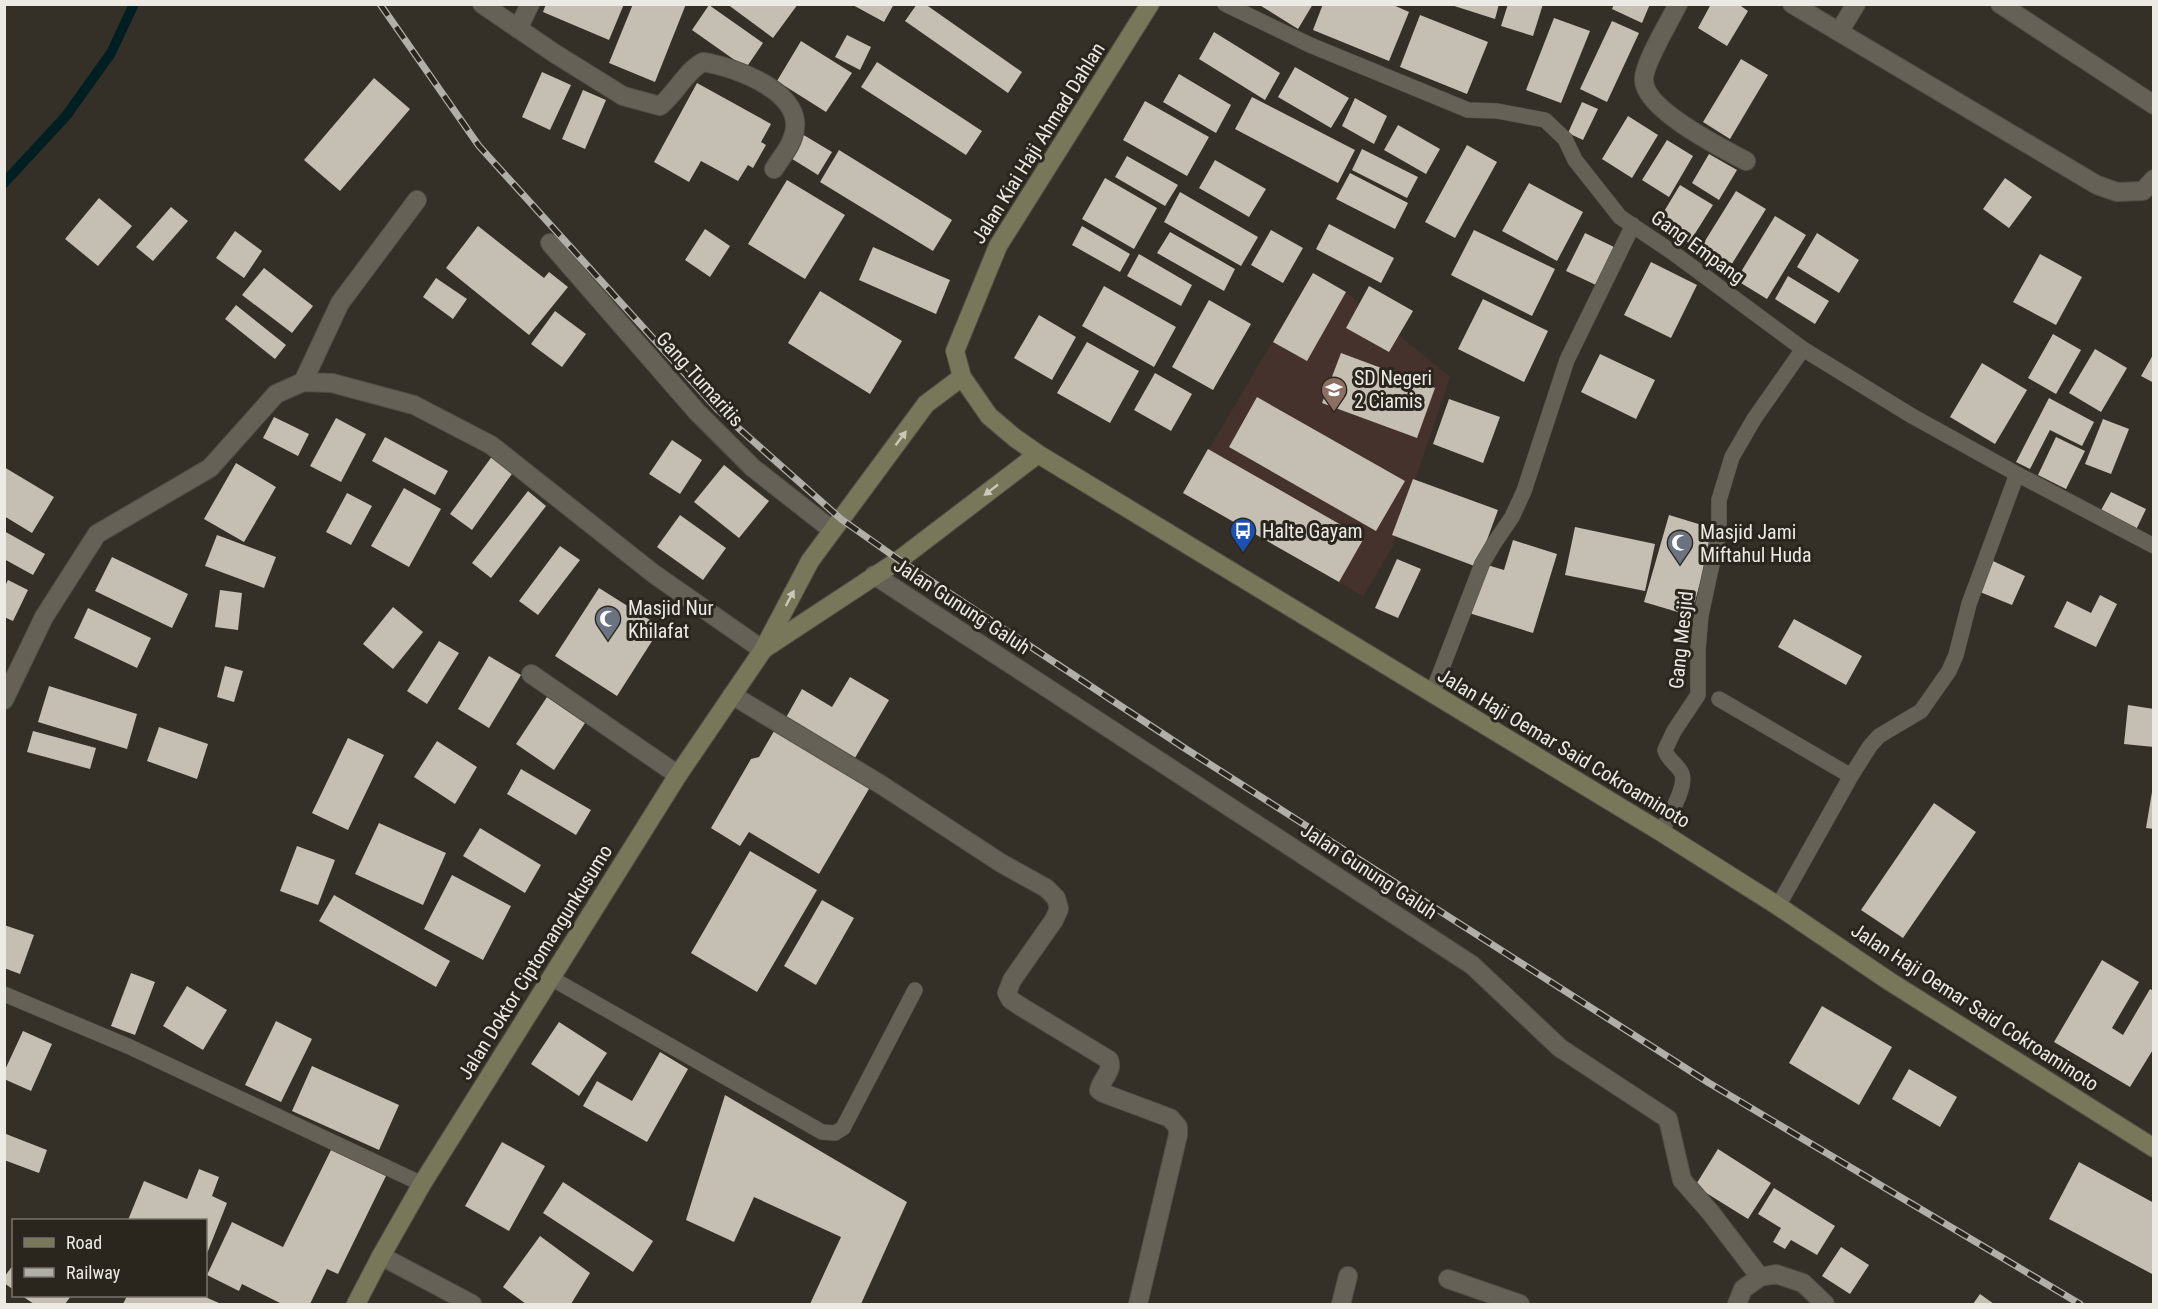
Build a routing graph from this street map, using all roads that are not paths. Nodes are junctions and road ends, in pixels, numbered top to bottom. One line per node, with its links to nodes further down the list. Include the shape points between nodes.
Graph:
1 (482, 4): 9 (street)
2 (530, 4): 9 (street)
3 (1150, 4): 19 (main road, Jalan Kiai Haji Ahmad Dahlan, via 998,246 955,351)
4 (1225, 4): 16 (lane, Gang Empang, via 1310,45 1468,110 1545,120 1564,139 1575,160 1620,217)
5 (1678, 4): 12 (street, via 1649,62 1644,80 1648,92 1687,129)
6 (1792, 4): 10 (street)
7 (1856, 4): 10 (street)
8 (2000, 4): 11 (street)
9 (518, 29): 13 (street, via 623,96 660,106 694,66 703,62 732,68 769,88 782,96 795,116 794,136)
10 (1839, 32): 14 (street, via 2097,185 2117,192)
11 (2154, 105)
12 (1746, 161)
13 (774, 169)
14 (2150, 189)
15 (417, 200): 20 (street, via 340,303)
16 (1633, 225): 18 (lane, Gang Empang); 28 (lane, via 1568,360 1524,491 1512,518 1482,564)
17 (550, 243): 23 (street, Gang Tumaritis, via 697,412 753,468)
18 (1803, 349): 22 (lane, Gang Empang); 34 (lane, Gang Mesjid, via 1732,456 1719,500 1719,532 1701,615 1698,694 1665,750 1683,777)
19 (962, 377): 21 (main road, Jalan Haji Oemar Said Cokroaminoto, via 989,416); 23 (main road, Jalan Doktor Ciptomangunkusumo, one-way to 19, via 926,404)
20 (303, 382): 26 (street, via 332,383 414,405 490,445 654,574); 31 (street, via 276,394 210,468 97,534 44,617)
21 (1038, 454): 25 (main road, Jalan Doktor Ciptomangunkusumo, one-way to 25); 28 (main road, Jalan Haji Oemar Said Cokroaminoto)
22 (2017, 474): 24 (lane, Gang Empang); 33 (lane, via 1949,671 1921,711 1879,736)
23 (832, 530): 26 (main road, Jalan Doktor Ciptomangunkusumo, one-way to 23, via 810,561)
24 (2154, 546)
25 (874, 575): 26 (main road, Jalan Doktor Ciptomangunkusumo); 43 (street, Jalan Gunung Galuh, via 1472,965 1560,1048 1668,1119 1682,1180)
26 (763, 650): 29 (main road, Jalan Doktor Ciptomangunkusumo)
27 (531, 674): 32 (street)
28 (1432, 694): 34 (main road, Jalan Haji Oemar Said Cokroaminoto)
29 (732, 695): 32 (main road, Jalan Doktor Ciptomangunkusumo); 45 (street, via 1046,888 1056,898 1059,909 1054,920 1007,993 1020,1006 1109,1060 1111,1067 1099,1090 1170,1118 1178,1127)
30 (1719, 699): 33 (lane)
31 (4, 700)
32 (678, 775): 36 (main road, Jalan Doktor Ciptomangunkusumo)
33 (1851, 776): 35 (lane)
34 (1661, 832): 35 (main road, Jalan Haji Oemar Said Cokroaminoto)
35 (1778, 906): 39 (main road, Jalan Haji Oemar Said Cokroaminoto)
36 (551, 978): 37 (lane, via 822,1132 843,1128); 40 (main road, Jalan Doktor Ciptomangunkusumo)
37 (915, 990)
38 (4, 994): 40 (lane, via 130,1047)
39 (2154, 1148)
40 (422, 1184): 41 (main road, Jalan Doktor Ciptomangunkusumo)
41 (381, 1256): 46 (main road, Jalan Doktor Ciptomangunkusumo); 47 (street)
42 (1348, 1276): 48 (street)
43 (1760, 1277): 50 (street, via 1743,1288); 51 (street, via 1776,1274 1803,1283)
44 (1448, 1279): 49 (street)
45 (1145, 1303)
46 (356, 1305)
47 (472, 1305)
48 (1341, 1305)
49 (1520, 1305)
50 (1737, 1305)
51 (1825, 1305)

